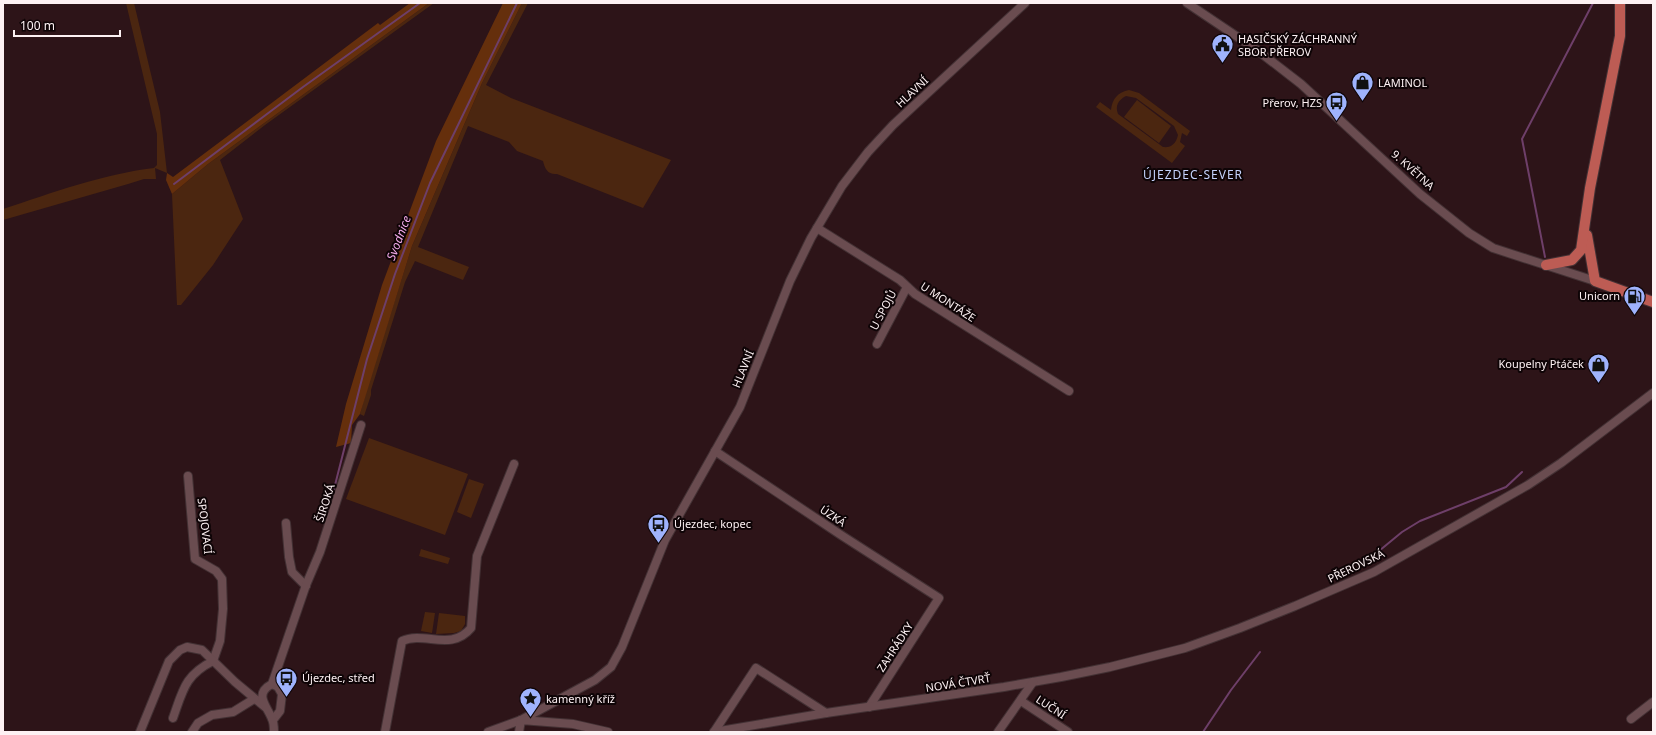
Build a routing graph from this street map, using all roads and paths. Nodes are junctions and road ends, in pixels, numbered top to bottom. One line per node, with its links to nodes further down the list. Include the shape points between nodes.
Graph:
1 (1025, 3): 5 (street, HLAVNÍ, via 893,125 868,152 842,186)
2 (1187, 3): 6 (street, 9. KVĚTNA, via 1257,50 1301,84 1420,194 1469,233 1493,248)
3 (1620, 3): 4 (main road, via 1620,36)
4 (1586, 216): 6 (main road, via 1579,254 1567,262); 7 (main road, via 1587,238)
5 (817, 228): 8 (street, U MONTÁŽE, via 900,280); 14 (street, HLAVNÍ, via 790,281 740,407)
6 (1546, 265): 7 (street, 9. KVĚTNA)
7 (1595, 281): 9 (main road, 9. KVĚTNA)
8 (907, 287): 10 (street, U SPOJŮ); 11 (street, U MONTÁŽE)
9 (1653, 302)
10 (877, 344)
11 (1069, 391)
12 (1653, 393): 21 (street, PŘEROVSKÁ, via 1528,485 1374,572 1296,606 1185,648 1110,667)
13 (361, 425): 18 (street, ŠIROKÁ, via 327,531)
14 (715, 450): 19 (street, ÚZKÁ); 32 (street, HLAVNÍ, via 664,540 622,647 611,666 595,680)
15 (514, 464): 36 (street, via 477,556 471,628 459,638 450,640 409,639 402,642)
16 (188, 476): 20 (street, SPOJOVACÍ, via 195,559 216,571 222,579 220,641)
17 (286, 524): 18 (street, via 292,572)
18 (306, 586): 22 (street, ŠIROKÁ)
19 (940, 598): 27 (street, ZAHRÁDKY)
20 (213, 661): 23 (street); 29 (street, via 194,672 184,688); 33 (street, via 202,650 187,647 180,650 169,661)
21 (1033, 682): 24 (street); 27 (street, NOVÁ ČTVRŤ)
22 (272, 684): 26 (street, ŠIROKÁ, via 263,693); 31 (street, via 278,687 282,694 280,710)
23 (254, 699): 26 (street); 34 (street, via 233,712 212,715 198,723)
24 (1021, 701): 41 (street); 42 (street, LUČNÍ)
25 (1653, 702): 30 (street)
26 (264, 707): 31 (street)
27 (869, 708): 28 (street, NOVÁ ČTVRŤ)
28 (826, 713): 40 (street, NOVÁ ČTVRŤ); 40 (street, NOVÁ ČTVRŤ, via 756,668)
29 (173, 718)
30 (1631, 719)
31 (273, 720): 35 (street)
32 (522, 720): 37 (street, HLAVNÍ); 38 (street); 39 (street, via 573,724)
33 (140, 732)
34 (192, 732)
35 (274, 732)
36 (385, 732)
37 (488, 732)
38 (519, 732)
39 (608, 732)
40 (714, 732)
41 (998, 732)
42 (1068, 732)

